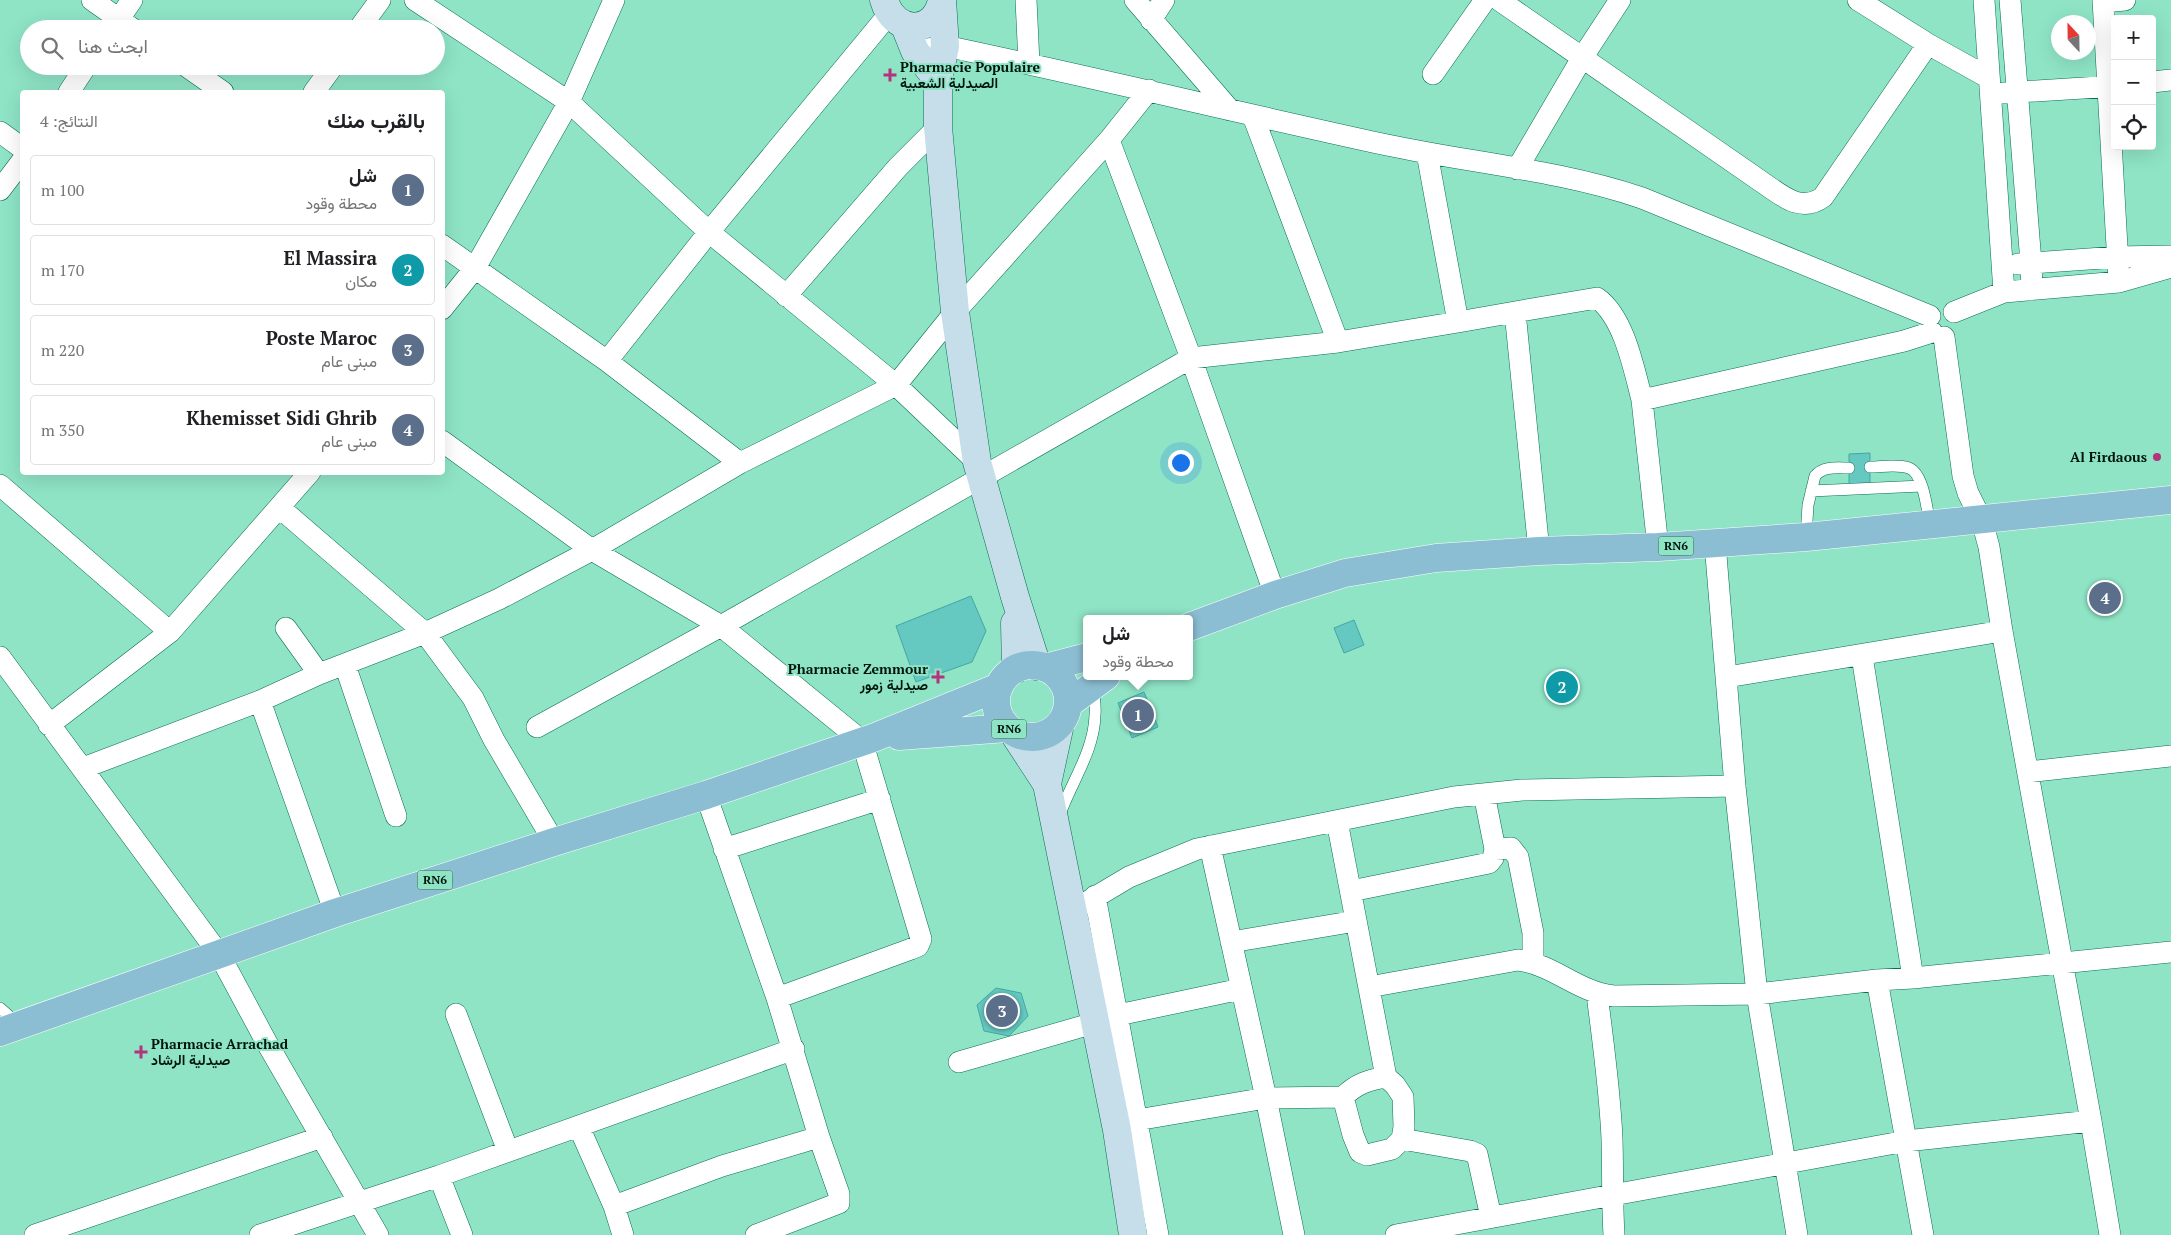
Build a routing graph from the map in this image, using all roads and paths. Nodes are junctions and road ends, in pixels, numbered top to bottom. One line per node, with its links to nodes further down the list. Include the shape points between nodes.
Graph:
1 (92, 0): 19 (street)
2 (132, 0): 20 (street)
3 (380, 0): 21 (street)
4 (415, 0): 43 (street)
5 (614, 0): 43 (street)
6 (942, 0): 18 (main road, via 934,17 916,27); 24 (main road)
7 (1026, 0): 27 (street)
8 (1135, 0): 22 (street)
9 (1164, 0): 22 (street)
10 (1485, 0): 28 (street)
11 (1499, 0): 26 (street)
12 (1620, 0): 26 (street)
13 (1858, 0): 23 (street)
14 (1984, 0): 36 (street)
15 (2010, 0): 42 (street)
16 (2125, 0): 17 (street)
17 (2103, 1): 32 (street)
18 (887, 10): 25 (main road); 55 (street)
19 (115, 20)
20 (123, 20)
21 (366, 20)
22 (1151, 20): 45 (street)
23 (1928, 44): 26 (street, via 1823,197 1801,205 1759,180); 36 (street)
24 (945, 46): 25 (street); 27 (street); 33 (main road)
25 (916, 51): 33 (main road)
26 (1582, 58): 53 (street)
27 (1029, 63): 41 (street)
28 (1433, 74)
29 (80, 75): 38 (street)
30 (199, 75): 39 (street)
31 (326, 75): 40 (street)
32 (2111, 77)
33 (938, 80): 47 (main road)
34 (2171, 80): 35 (street)
35 (2156, 82)
36 (1990, 86): 42 (street); 60 (street)
37 (2111, 86): 42 (street)
38 (70, 90)
39 (220, 90)
40 (315, 90)
41 (1149, 90): 45 (street); 49 (street)
42 (2016, 92): 59 (street)
43 (569, 102): 55 (street); 62 (street)
44 (2113, 105): 58 (street)
45 (1230, 110): 46 (street)
46 (1253, 116): 51 (street); 72 (street)
47 (938, 128): 66 (street, via 898,166); 68 (main road)
48 (0, 132): 50 (street)
49 (1109, 140): 68 (street); 73 (street)
50 (20, 147)
51 (1427, 153): 53 (street); 70 (street)
52 (20, 164): 54 (street)
53 (1517, 169): 71 (street, via 1577,179 1642,198)
54 (0, 190)
55 (709, 232): 66 (street); 74 (street)
56 (445, 247): 62 (street)
57 (2171, 256): 58 (street)
58 (2118, 257): 59 (street); 63 (street)
59 (2031, 263): 60 (street); 64 (street)
60 (2003, 265): 65 (street)
61 (2171, 267): 63 (street)
62 (475, 268): 67 (street); 74 (street)
63 (2119, 282): 64 (street)
64 (2032, 290): 65 (street)
65 (2004, 292): 71 (street, via 1954,312 1956,330)
66 (786, 296): 75 (street)
67 (445, 305)
68 (955, 312): 75 (street); 81 (main road)
69 (1514, 312): 70 (street); 76 (street, via 1597,298 1606,304 1631,358); 94 (street)
70 (1458, 322): 72 (street)
71 (1935, 328): 76 (street, via 1904,340); 88 (street, via 1963,476)
72 (1338, 342): 73 (street)
73 (1191, 358): 81 (street); 95 (street)
74 (607, 361): 78 (street)
75 (896, 385): 78 (street); 81 (street)
76 (1642, 400): 92 (street)
77 (445, 443): 93 (street)
78 (740, 463): 93 (street)
79 (1870, 467): 84 (lane, via 1909,468 1918,474)
80 (1849, 468): 85 (lane, via 1822,470 1815,476)
81 (980, 469): 96 (street); 106 (main road, via 1015,597)
82 (308, 475): 87 (street)
83 (0, 485): 100 (street)
84 (1922, 486): 85 (lane); 89 (lane)
85 (1811, 491): 90 (lane)
86 (2171, 500): 88 (main road, RN6)
87 (280, 508): 100 (street); 101 (street)
88 (1982, 520): 89 (main road, RN6); 99 (street, via 1990,547)
89 (1930, 525): 90 (main road, RN6)
90 (1806, 537): 91 (main road, RN6)
91 (1715, 543): 92 (main road, RN6); 108 (street)
92 (1658, 547): 94 (main road, RN6)
93 (592, 550): 96 (street); 101 (street)
94 (1539, 551): 95 (main road, RN6, via 1394,564 1345,573)
95 (1275, 595): 97 (main road, RN6)
96 (721, 626): 113 (street); 115 (street)
97 (1193, 626)
98 (286, 628): 107 (street)
99 (2002, 631): 102 (street); 118 (street)
100 (170, 632): 112 (street)
101 (425, 634): 105 (street); 127 (street, via 473,698)
102 (1862, 656): 108 (street); 141 (street)
103 (0, 657): 112 (street)
104 (1083, 658): 106 (main road, RN6)
105 (344, 665): 107 (street); 124 (street)
106 (1024, 672): 111 (main road, via 1055,674 1067,693); 114 (main road, RN6, via 996,697 1000,719); 115 (main road, RN6)
107 (319, 674): 110 (street)
108 (1727, 677): 120 (street)
109 (1099, 681): 111 (main road, RN6); 126 (lane, via 1092,739)
110 (260, 700): 117 (street); 134 (street)
111 (1064, 714): 114 (main road, RN6, via 1043,736 1033,738); 119 (main road)
112 (49, 725): 117 (street)
113 (537, 727)
114 (1010, 730): 115 (main road, RN6); 119 (main road)
115 (868, 739): 122 (main road, RN6); 123 (street)
116 (2171, 756): 118 (street)
117 (83, 768): 138 (street)
118 (2028, 772): 140 (street)
119 (1047, 784): 126 (main road)
120 (1735, 786): 121 (street, via 1522,790); 146 (street)
121 (1484, 794): 125 (street, via 1454,797); 130 (street)
122 (706, 795): 127 (main road, RN6); 129 (street)
123 (880, 799): 129 (street); 147 (street, via 921,939 918,946)
124 (396, 816)
125 (1338, 821): 128 (street); 131 (street)
126 (1055, 828): 133 (main road)
127 (554, 842): 134 (main road, RN6)
128 (1210, 846): 132 (street, via 1129,877); 136 (street)
129 (724, 849): 147 (street)
130 (1495, 850): 131 (street, via 1489,864); 139 (street, via 1510,848 1518,857 1533,933)
131 (1351, 891): 135 (street)
132 (1095, 896): 133 (street); 149 (street)
133 (1072, 911): 149 (main road)
134 (335, 913): 138 (main road, RN6)
135 (1356, 921): 136 (street); 143 (street)
136 (1231, 942): 144 (street)
137 (2171, 952): 140 (street)
138 (219, 954): 150 (main road, RN6); 159 (street)
139 (1533, 962): 143 (street, via 1518,960); 145 (street)
140 (2062, 963): 141 (street); 156 (street)
141 (1912, 978): 142 (street)
142 (1877, 980): 146 (street); 162 (street)
143 (1369, 986): 153 (street)
144 (1241, 988): 149 (street); 155 (street)
145 (1597, 994): 146 (street); 166 (street, via 1609,1092)
146 (1757, 994): 164 (street)
147 (777, 998): 151 (street)
148 (456, 1014): 163 (street)
149 (1106, 1019): 152 (street); 157 (main road)
150 (7, 1021)
151 (794, 1049): 158 (street); 160 (street)
152 (959, 1062)
153 (1386, 1077): 154 (street, via 1365,1081 1351,1088); 161 (street, via 1403,1098)
154 (1343, 1097): 155 (street); 161 (street, via 1360,1152 1367,1155 1392,1149)
155 (1266, 1098): 157 (street); 178 (street)
156 (2091, 1121): 162 (street); 183 (street)
157 (1127, 1125): 176 (main road); 177 (street)
158 (579, 1127): 163 (street); 168 (street)
159 (322, 1137): 167 (street); 170 (street)
160 (820, 1137): 168 (street, via 722,1166); 175 (street, via 840,1194 839,1203)
161 (1402, 1139): 169 (street, via 1470,1150 1477,1154)
162 (1906, 1141): 164 (street); 182 (street)
163 (508, 1151): 165 (street)
164 (1785, 1164): 166 (street); 181 (street)
165 (439, 1176): 167 (street); 173 (street)
166 (1611, 1197): 169 (street); 180 (street)
167 (360, 1202): 171 (street); 172 (street)
168 (614, 1206): 174 (street)
169 (1491, 1217): 179 (street)
170 (36, 1235)
171 (260, 1235)
172 (378, 1235)
173 (462, 1235)
174 (622, 1235)
175 (756, 1235)
176 (1133, 1235)
177 (1158, 1235)
178 (1294, 1235)
179 (1396, 1235)
180 (1614, 1235)
181 (1797, 1235)
182 (1923, 1235)
183 (2110, 1235)

